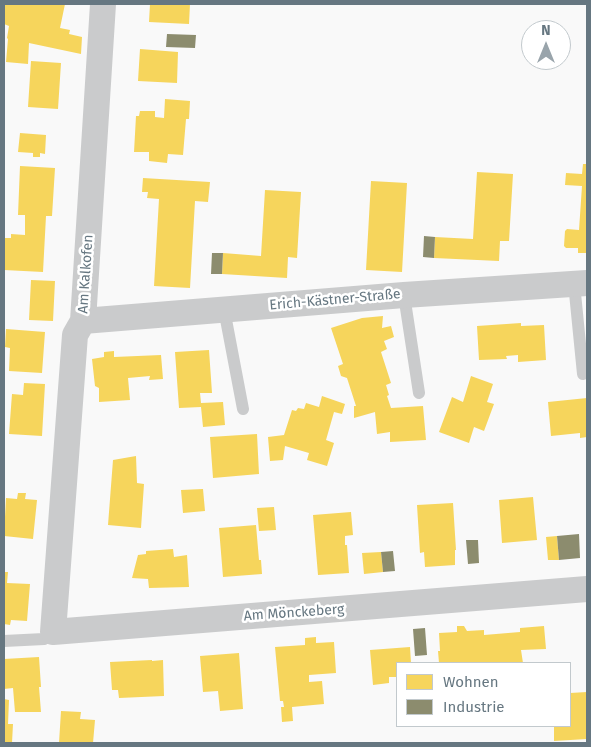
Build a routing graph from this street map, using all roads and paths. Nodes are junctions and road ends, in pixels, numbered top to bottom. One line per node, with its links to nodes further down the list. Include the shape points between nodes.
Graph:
1 (103, 4): 5 (street, Am Kalkofen)
2 (581, 283): 3 (street, Erich-Kästner-Straße); 6 (lane)
3 (404, 295): 4 (street, Erich-Kästner-Straße); 7 (lane)
4 (224, 309): 5 (street, Erich-Kästner-Straße); 8 (lane)
5 (84, 321): 10 (street, Am Kalkofen, via 75,335)
6 (583, 374)
7 (419, 393)
8 (243, 409)
9 (587, 589): 10 (street, Am Mönckeberg)
10 (53, 632): 11 (lane, Am Mönckeberg, via 44,639)
11 (4, 640)

